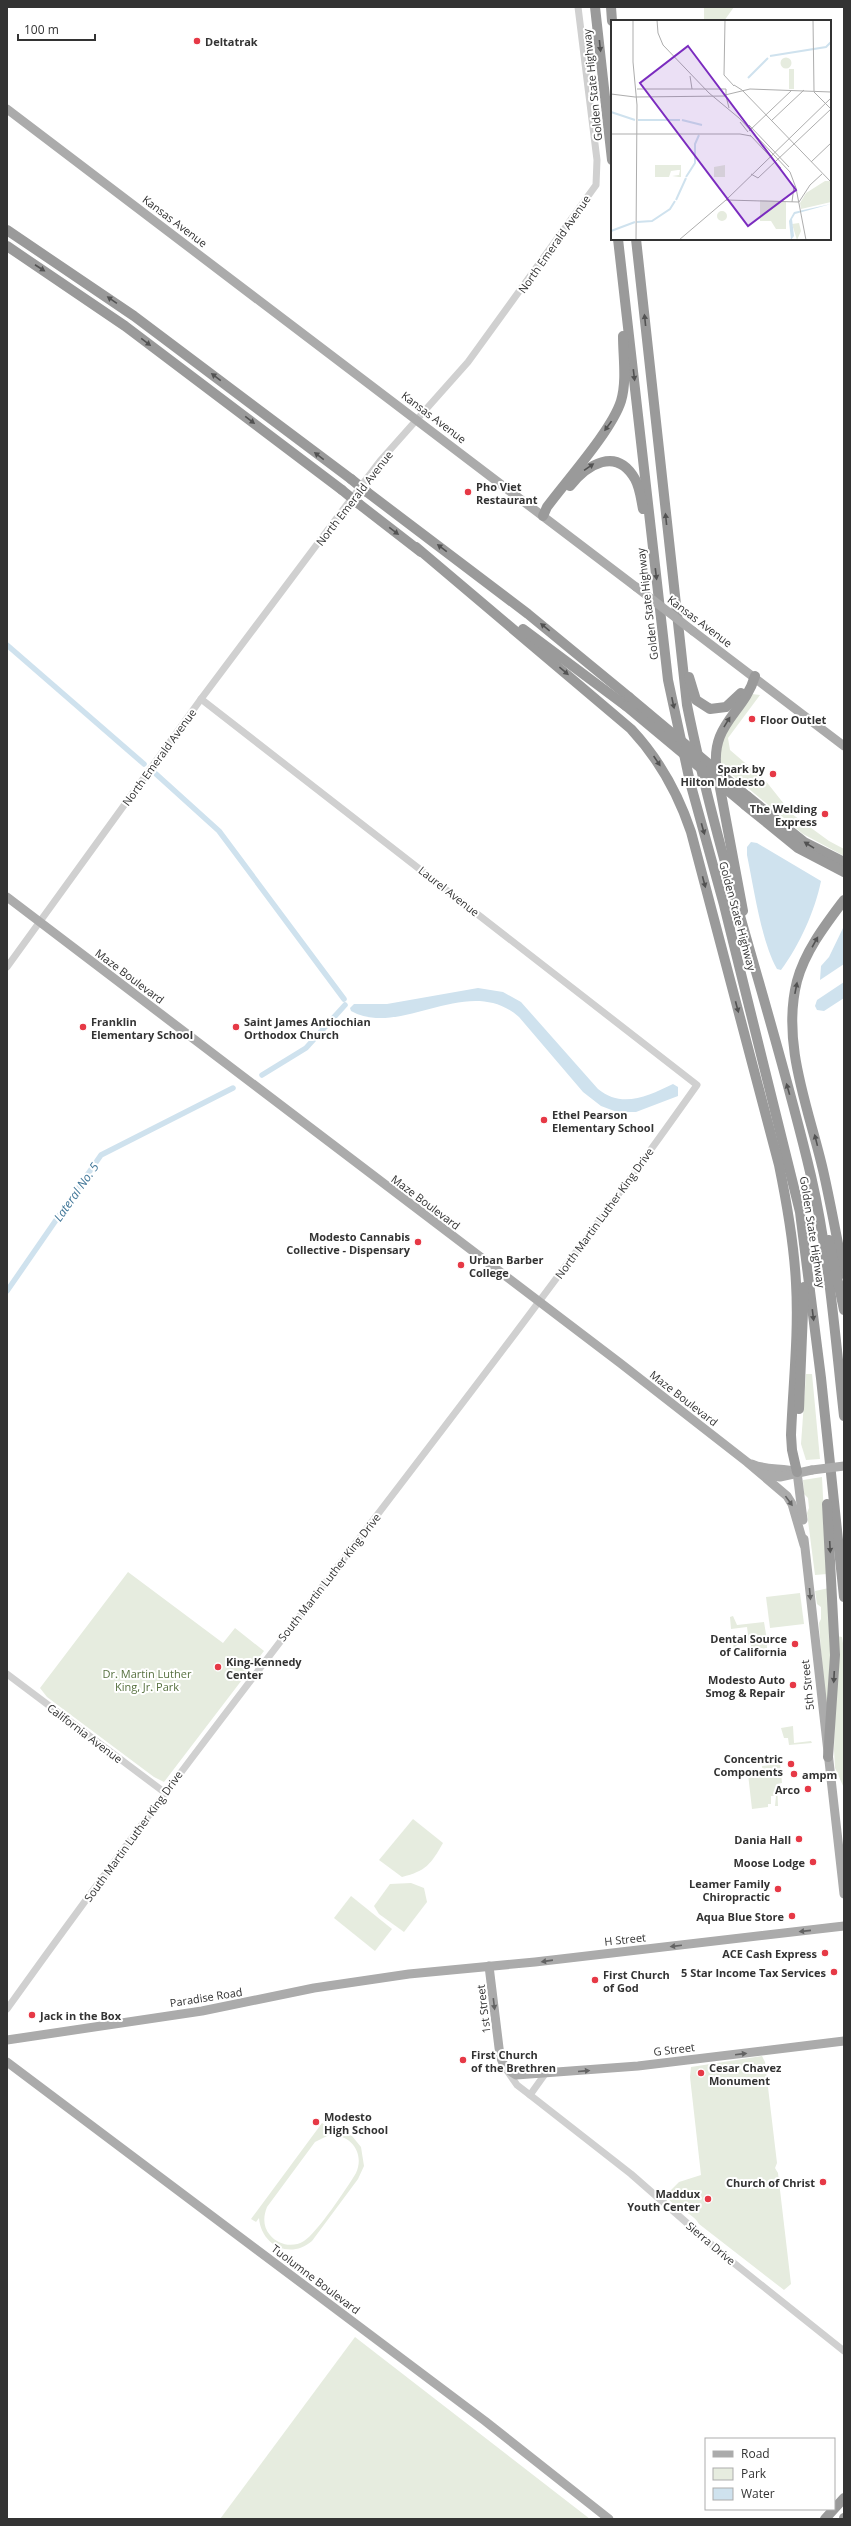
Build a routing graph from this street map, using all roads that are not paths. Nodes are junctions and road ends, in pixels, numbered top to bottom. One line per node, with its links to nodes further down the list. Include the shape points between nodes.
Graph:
1 (578, 7): 12 (street, North Emerald Avenue, via 597,160 596,184 472,356)
2 (595, 7): 6 (highway, Golden State Highway, one-way to 6)
3 (611, 7): 4 (highway)
4 (612, 20)
5 (7, 109): 12 (main road, Kansas Avenue)
6 (611, 151)
7 (7, 230): 19 (highway, one-way to 7, bridge, via 528,614 129,312)
8 (618, 240): 11 (highway, Golden State Highway)
9 (636, 240): 16 (highway, Golden State Highway, one-way to 9)
10 (7, 246): 14 (highway, one-way to 14, bridge, via 137,335)
11 (623, 292): 13 (highway, one-way to 13, via 621,400 613,418); 15 (highway, Golden State Highway, one-way to 15)
12 (418, 419): 13 (main road, Kansas Avenue); 18 (street, North Emerald Avenue, via 380,461)
13 (543, 516): 15 (highway, one-way to 15, via 588,467 605,462 618,464 628,470 635,480); 17 (main road, Kansas Avenue, bridge)
14 (416, 548): 19 (highway); 39 (highway, one-way to 39, via 630,729 658,763 682,807 691,832 761,1097 787,1208 796,1284 797,1329 791,1435)
15 (653, 550): 31 (highway, Golden State Highway, one-way to 31, via 668,680 685,761 790,1165 800,1212)
16 (677, 626): 17 (highway, via 692,689 701,705 715,710 726,707); 27 (highway, Golden State Highway, via 687,704 697,754)
17 (755, 676): 20 (main road, Kansas Avenue); 27 (highway, one-way to 17, via 743,911 717,772 716,754 725,725 750,690)
18 (200, 699): 26 (street, North Emerald Avenue); 29 (street, Laurel Avenue)
19 (627, 701): 21 (highway, bridge)
20 (844, 746)
21 (746, 800): 22 (highway, one-way to 21, via 804,842); 23 (highway, via 798,848)
22 (844, 862)
23 (844, 872)
24 (7, 898): 26 (main road, Maze Boulevard)
25 (844, 900): 32 (highway, one-way to 25, via 824,1171 796,1062 792,1029 794,1001 801,970 820,933)
26 (39, 922): 28 (street, North Emerald Avenue); 33 (main road, Maze Boulevard)
27 (742, 928): 30 (highway, Golden State Highway, one-way to 27)
28 (7, 967)
29 (697, 1085): 33 (street, North Martin Luther King Drive)
30 (795, 1115): 34 (highway, via 813,1161); 35 (highway, Golden State Highway, via 811,1177 822,1236)
31 (804, 1249): 36 (highway, Golden State Highway, one-way to 36); 39 (highway, via 803,1347 796,1434)
32 (844, 1274)
33 (539, 1302): 37 (main road, Maze Boulevard); 45 (street, South Martin Luther King Drive)
34 (844, 1310)
35 (844, 1416)
36 (826, 1438): 42 (highway, Golden State Highway); 44 (highway, one-way to 44, via 835,1649)
37 (747, 1462): 39 (main road, via 766,1469 790,1469); 40 (main road, Maze Boulevard)
38 (844, 1466): 39 (main road, bridge)
39 (797, 1472): 40 (main road, via 791,1476 780,1477); 41 (main road, 5th Street)
40 (761, 1474): 41 (main road, Maze Boulevard, one-way to 41, via 792,1504)
41 (804, 1545): 44 (main road, 5th Street, one-way to 44)
42 (844, 1597)
43 (7, 1674): 45 (street, California Avenue)
44 (828, 1757): 46 (main road, 5th Street)
45 (164, 1792): 50 (street, South Martin Luther King Drive)
46 (844, 1894)
47 (844, 1926): 48 (main road, H Street, one-way to 48)
48 (490, 1966): 49 (main road, H Street); 54 (main road, 1st Street, one-way to 54, via 500,2056)
49 (409, 1974): 51 (main road, Paradise Road, via 314,1988 202,2011)
50 (7, 2009)
51 (7, 2040)
52 (844, 2041): 55 (main road, G Street, one-way to 52)
53 (7, 2062): 61 (main road, Tuolumne Boulevard, via 486,2421)
54 (508, 2072): 55 (main road, G Street, via 520,2076); 56 (street, Sierra Drive, via 517,2085)
55 (545, 2074): 56 (street)
56 (530, 2095): 57 (street, Sierra Drive, via 631,2174 720,2252)
57 (844, 2351)
58 (844, 2498): 59 (highway)
59 (835, 2508)
60 (834, 2510): 62 (highway)
61 (609, 2519)
62 (826, 2519)

